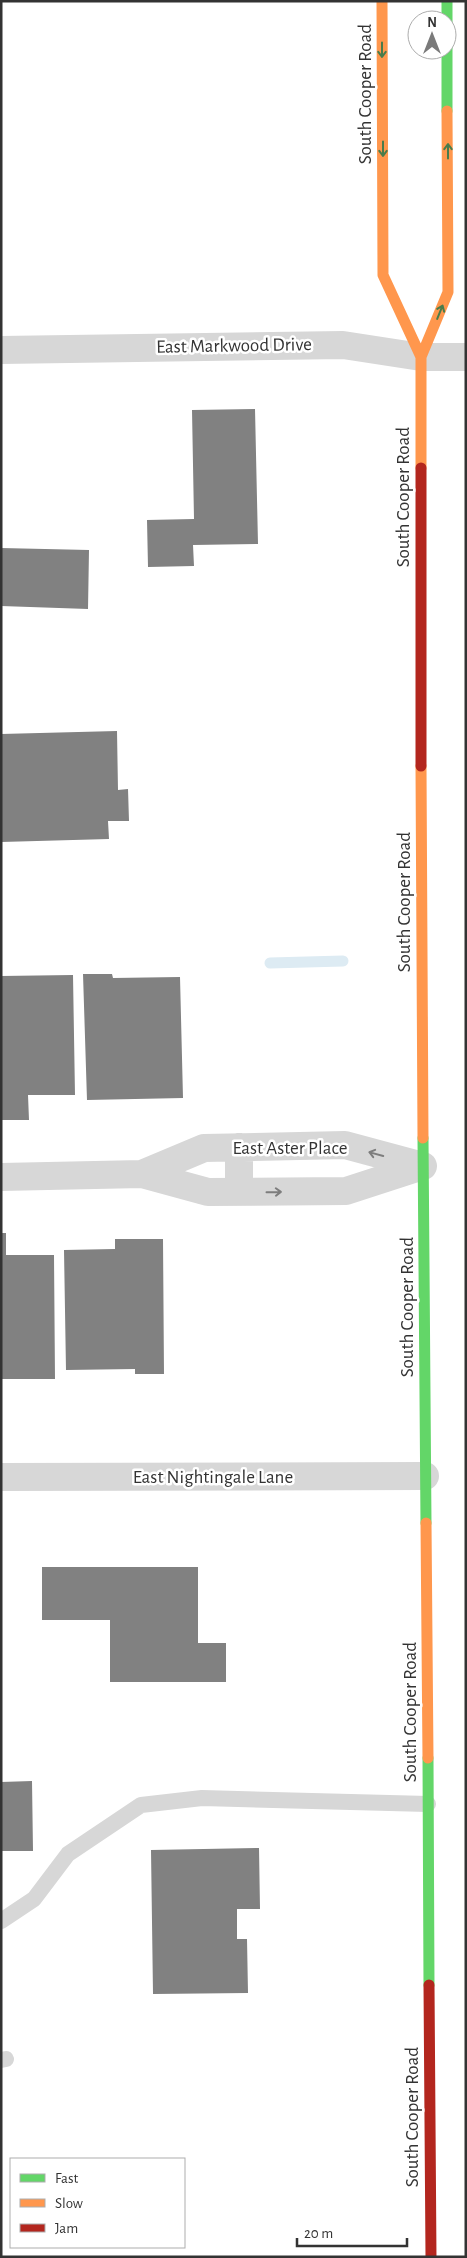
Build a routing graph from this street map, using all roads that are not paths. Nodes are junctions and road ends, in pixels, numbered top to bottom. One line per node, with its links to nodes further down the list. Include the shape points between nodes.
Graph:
1 (382, 1): 4 (main road, South Cooper Road, one-way to 4, via 383,274)
2 (447, 1): 4 (main road, South Cooper Road, one-way to 2, via 448,292)
3 (1, 350): 4 (street, East Markwood Drive, via 343,344)
4 (421, 357): 5 (street, East Markwood Drive); 7 (main road, South Cooper Road)
5 (466, 357)
6 (239, 1147): 7 (street, East Aster Place, one-way to 6, via 345,1145); 8 (street, East Aster Place, via 204,1148); 10 (street)
7 (423, 1166): 10 (street, East Aster Place, one-way to 7, via 346,1191); 11 (main road, South Cooper Road)
8 (142, 1174): 9 (street, East Aster Place); 10 (street, East Aster Place, via 208,1192)
9 (1, 1177)
10 (239, 1192)
11 (425, 1476): 12 (street, East Nightingale Lane); 13 (main road, South Cooper Road)
12 (1, 1477)
13 (428, 1804): 14 (lane, via 202,1798 141,1804 68,1854 34,1900); 15 (main road, South Cooper Road)
14 (1, 1921)
15 (431, 2257)

